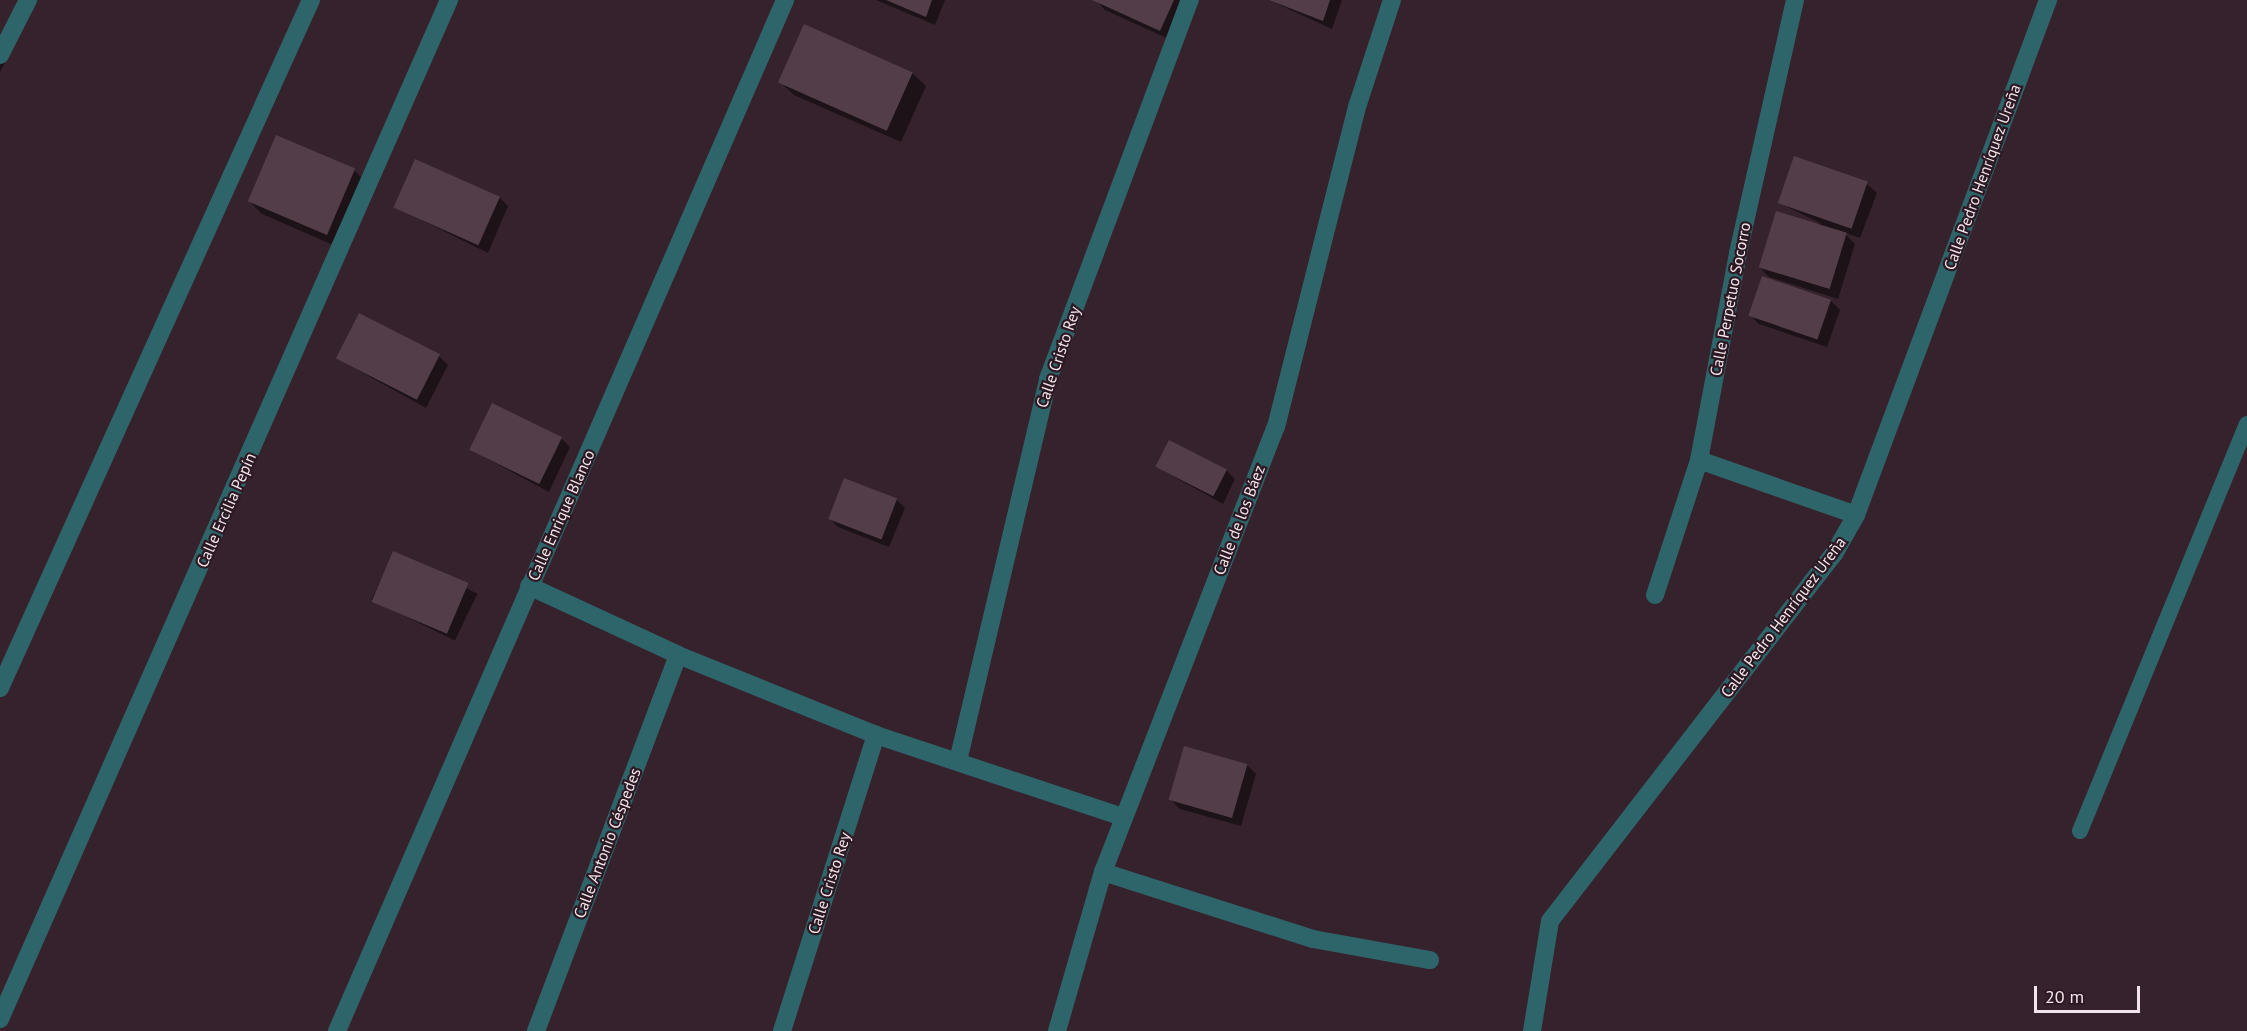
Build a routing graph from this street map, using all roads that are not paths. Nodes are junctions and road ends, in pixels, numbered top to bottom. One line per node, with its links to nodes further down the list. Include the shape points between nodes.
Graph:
1 (28, 0): 9 (street)
2 (311, 0): 16 (street)
3 (449, 0): 23 (street, Calle Ercilia Pepín)
4 (785, 0): 13 (street, Calle Enrique Blanco)
5 (1190, 0): 18 (street, Calle Cristo Rey, via 1048,379)
6 (1392, 0): 19 (street, Calle de los Báez, via 1358,104 1276,427)
7 (1795, 0): 11 (street, Calle Perpetuo Socorro, via 1738,253)
8 (2048, 0): 12 (street, Calle Pedro Henríquez Ureña)
9 (0, 55)
10 (2247, 424): 20 (lane)
11 (1699, 460): 12 (street); 14 (street, Calle Perpetuo Socorro)
12 (1856, 515): 28 (street, Calle Pedro Henríquez Ureña, via 1834,554 1550,921)
13 (529, 586): 15 (street); 24 (street, Calle Enrique Blanco)
14 (1655, 595)
15 (678, 655): 17 (street); 25 (street, Calle Antonio Céspedes)
16 (0, 688)
17 (876, 735): 18 (street); 26 (street, Calle Cristo Rey)
18 (958, 761): 19 (street)
19 (1123, 817): 21 (street, Calle de los Báez)
20 (2080, 831)
21 (1103, 872): 22 (street, via 1313,939); 27 (street, Calle de los Báez)
22 (1430, 960)
23 (0, 1018)
24 (337, 1031)
25 (536, 1031)
26 (782, 1031)
27 (1057, 1031)
28 (1532, 1031)

